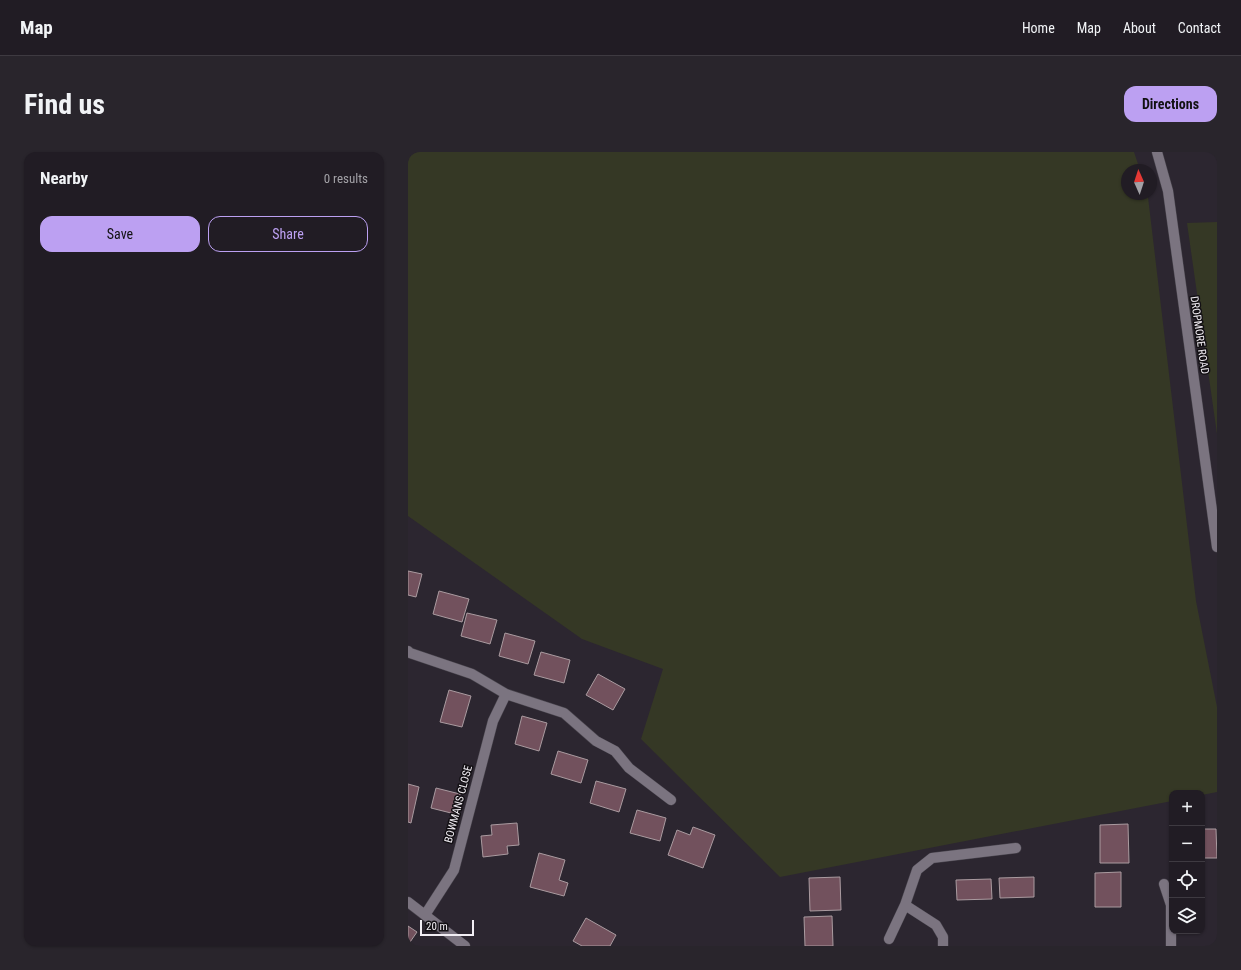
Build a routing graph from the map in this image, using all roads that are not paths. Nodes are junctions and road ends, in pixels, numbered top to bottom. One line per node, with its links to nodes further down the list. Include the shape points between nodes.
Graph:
1 (1157, 152): 2 (street, DROPMORE ROAD, via 1168,191)
2 (1217, 547)
3 (408, 651): 4 (street, via 472,674)
4 (506, 694): 5 (street, via 564,713); 10 (street, BOWMANS CLOSE, via 493,721 454,870)
5 (671, 800)
6 (1016, 848): 9 (street, via 932,858 917,870)
7 (1164, 884): 14 (street, via 1171,905)
8 (408, 902): 10 (street)
9 (905, 905): 11 (street); 13 (street, via 936,925 943,937)
10 (425, 915): 12 (street)
11 (889, 939)
12 (465, 946)
13 (943, 946)
14 (1170, 946)

